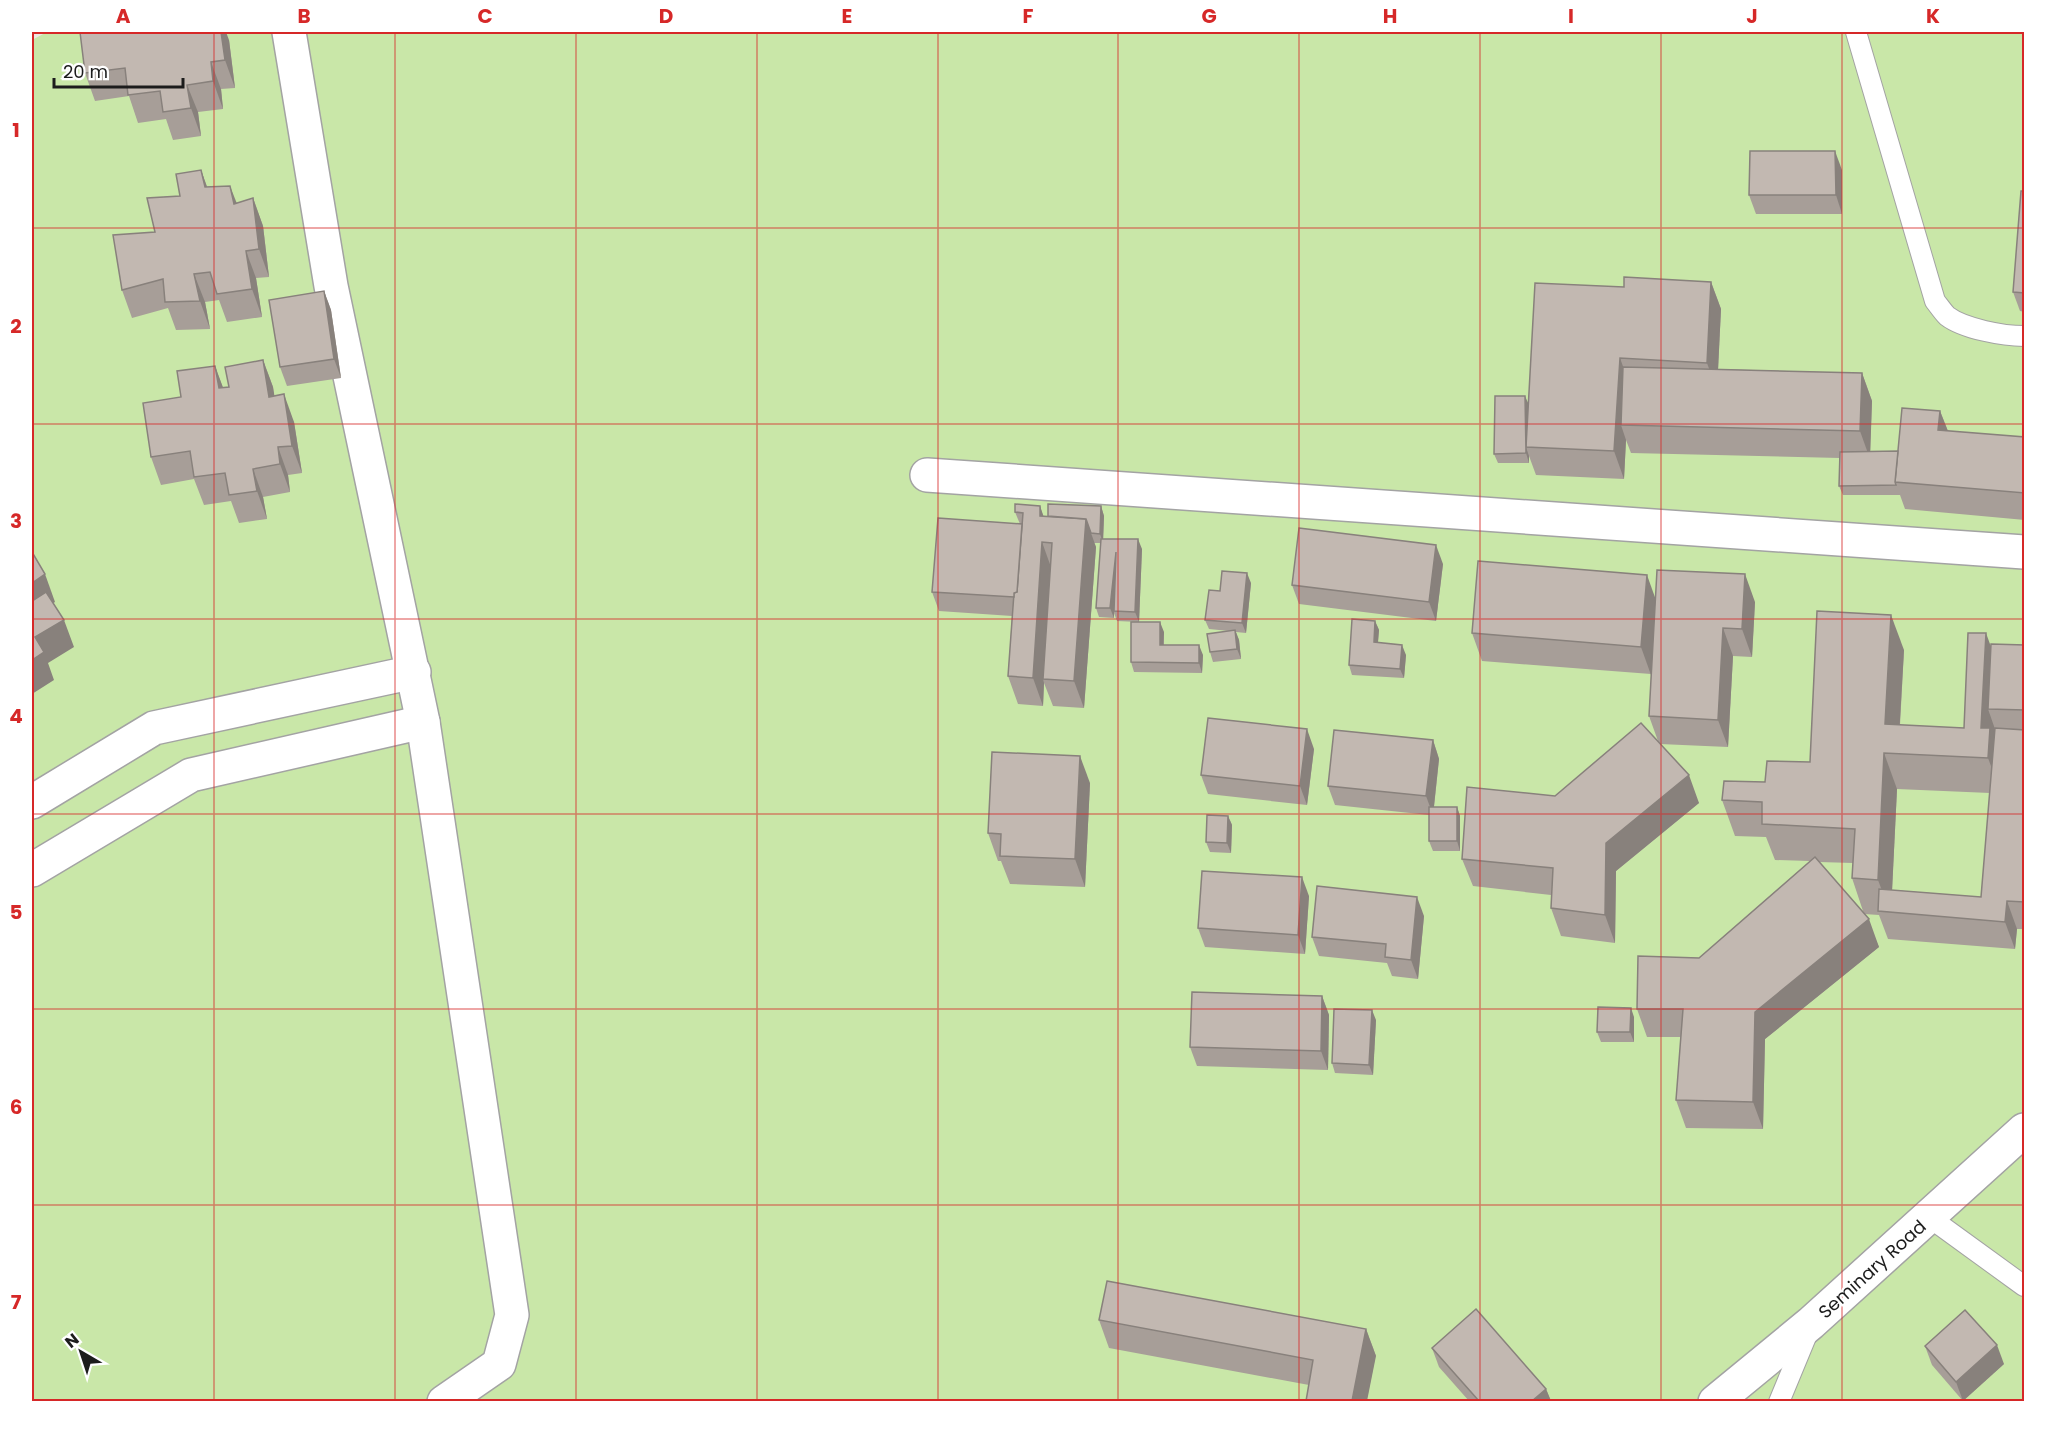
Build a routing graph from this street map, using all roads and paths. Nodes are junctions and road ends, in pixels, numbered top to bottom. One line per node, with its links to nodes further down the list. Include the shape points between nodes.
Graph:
1 (289, 32): 6 (street, via 331,286)
2 (1856, 32): 3 (lane, via 1935,301 1948,316 1971,327)
3 (2025, 336)
4 (927, 476): 5 (street)
5 (2025, 552)
6 (414, 672): 7 (street); 8 (street, via 154,728)
7 (423, 722): 9 (street, via 191,775); 14 (street, via 512,1315 499,1364)
8 (32, 802)
9 (32, 870)
10 (2025, 1130): 11 (street, Seminary Road)
11 (1929, 1217): 12 (lane); 13 (street, Seminary Road)
12 (2025, 1286)
13 (1811, 1323): 15 (street, Seminary Road); 16 (lane)
14 (444, 1401)
15 (1715, 1401)
16 (1779, 1401)

